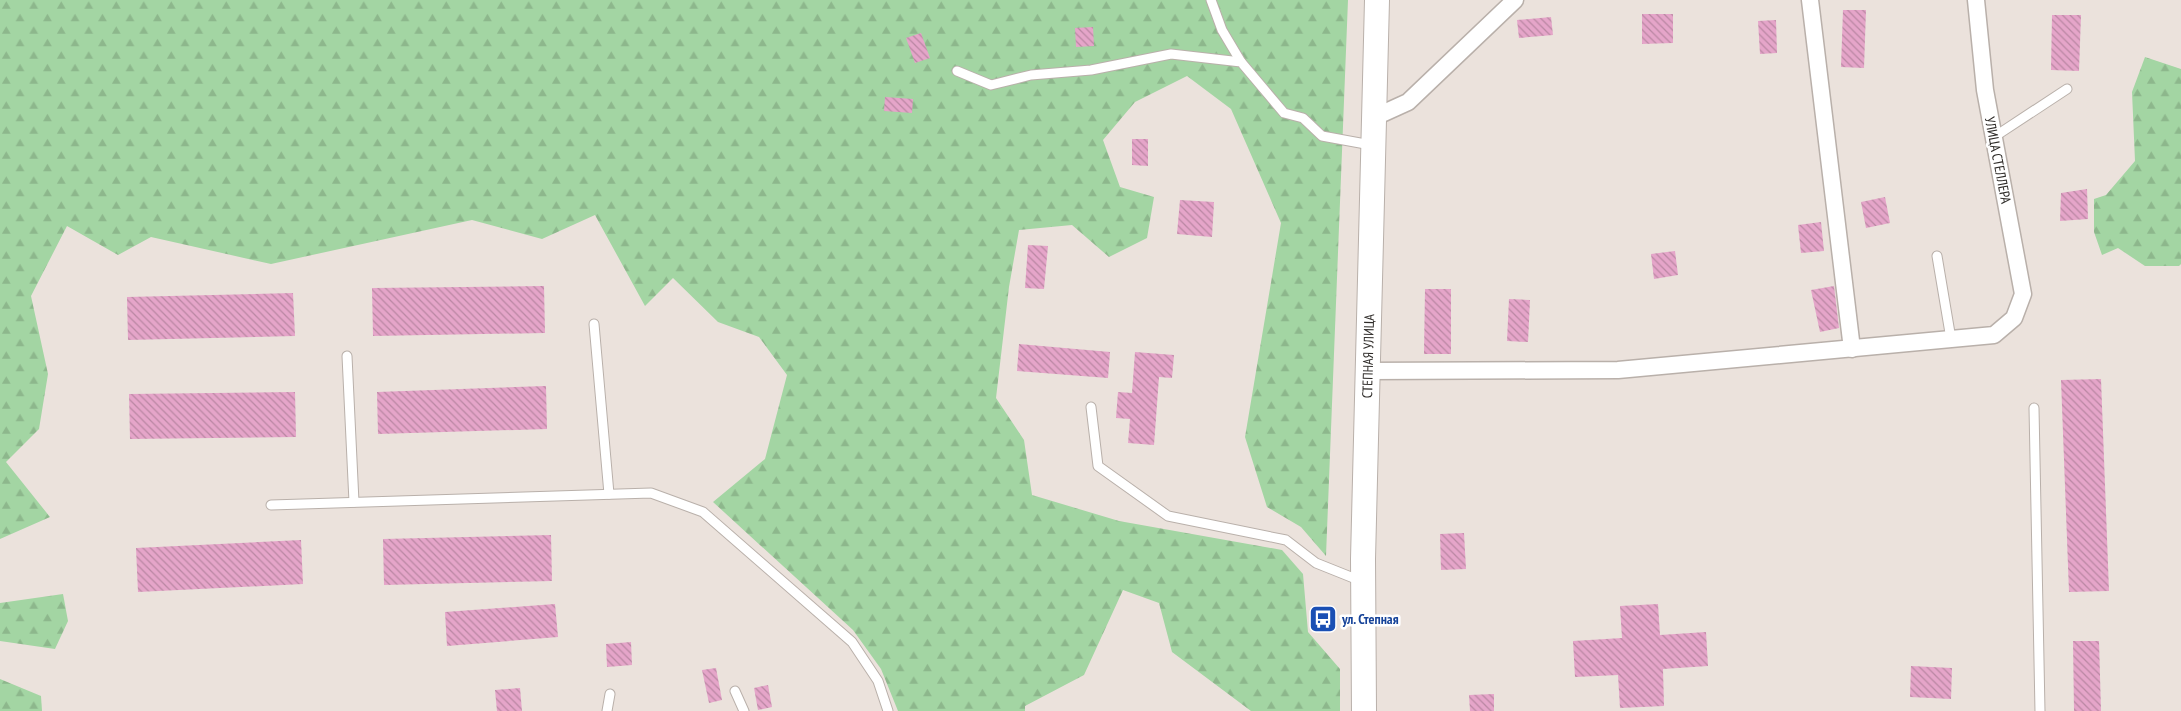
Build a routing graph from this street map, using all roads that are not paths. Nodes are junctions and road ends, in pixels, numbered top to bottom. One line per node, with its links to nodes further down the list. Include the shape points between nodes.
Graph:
1 (1211, 0): 6 (lane, via 1222,30)
2 (1377, 0): 9 (street, СТЕПНАЯ УЛИЦА)
3 (1515, 0): 9 (street, via 1408,102)
4 (1810, 0): 15 (street)
5 (1976, 0): 10 (street, УЛИЦА СТЕЛЛЕРА, via 1985,90)
6 (1241, 62): 7 (lane, via 1171,54 1091,70 1031,75 991,85); 11 (lane, via 1284,113 1303,118 1322,136)
7 (957, 71)
8 (2067, 89): 10 (lane)
9 (1375, 117): 11 (street, СТЕПНАЯ УЛИЦА)
10 (1994, 137): 14 (street, УЛИЦА СТЕЛЛЕРА, via 2023,294 2014,318 1994,335)
11 (1374, 146): 17 (street, СТЕПНАЯ УЛИЦА)
12 (1937, 256): 14 (lane)
13 (594, 324): 20 (lane)
14 (1950, 339): 15 (street)
15 (1852, 349): 17 (street, via 1618,370)
16 (347, 356): 21 (lane)
17 (1368, 371): 23 (street, СТЕПНАЯ УЛИЦА)
18 (1091, 407): 23 (lane, via 1098,466 1168,516 1286,540 1316,563)
19 (2034, 408): 30 (lane)
20 (609, 494): 21 (lane); 28 (lane, via 651,492 703,512 852,642 878,681)
21 (354, 502): 22 (lane)
22 (270, 505)
23 (1364, 582): 29 (street, СТЕПНАЯ УЛИЦА)
24 (735, 691): 27 (lane)
25 (610, 694): 26 (lane)
26 (607, 711)
27 (744, 711)
28 (888, 711)
29 (1364, 711)
30 (2040, 711)

